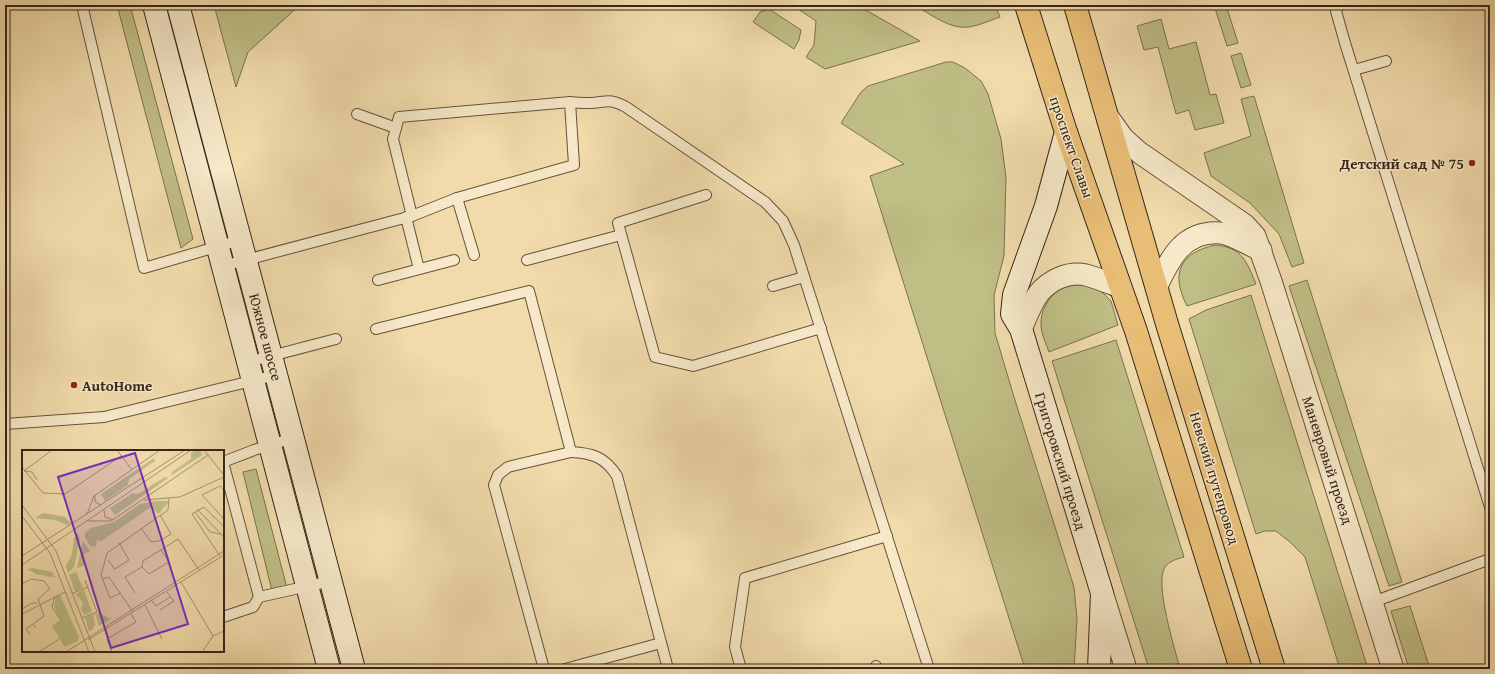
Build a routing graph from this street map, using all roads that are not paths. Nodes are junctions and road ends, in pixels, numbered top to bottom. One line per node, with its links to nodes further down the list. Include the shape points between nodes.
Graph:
1 (82, 5): 21 (lane, via 144,268)
2 (154, 5): 21 (street, Южное шоссе)
3 (178, 5): 18 (street, Южное шоссе)
4 (1026, 5): 13 (main road, проспект Славы)
5 (1075, 5): 11 (main road)
6 (1339, 5): 8 (lane, via 1336,11)
7 (1386, 61): 8 (lane)
8 (1354, 70): 42 (lane)
9 (570, 102): 12 (lane, via 399,117); 15 (lane, via 574,165); 25 (lane, via 609,100 618,103 765,202 783,221)
10 (357, 114): 12 (lane)
11 (1106, 115): 19 (street, Маневровый проезд, via 1123,138 1140,153 1245,225 1256,236); 28 (main road)
12 (396, 128): 16 (lane, via 393,139)
13 (1066, 132): 29 (main road, проспект Славы); 32 (street, Григоровский проезд, via 1046,206 1014,295 1012,314)
14 (706, 195): 17 (lane, via 618,223)
15 (457, 198): 16 (lane); 20 (lane)
16 (409, 216): 18 (lane); 24 (lane)
17 (621, 235): 23 (lane); 30 (lane, via 655,357 693,366)
18 (243, 250): 21 (lane); 21 (lane); 34 (street, Южное шоссе)
19 (1261, 250): 28 (street, via 1222,233 1192,239 1178,248); 49 (street, Маневровый проезд)
20 (474, 255)
21 (220, 257): 35 (street, Южное шоссе)
22 (454, 260): 24 (lane)
23 (527, 260)
24 (419, 269): 26 (lane)
25 (804, 277): 27 (lane); 30 (lane)
26 (378, 280)
27 (773, 286)
28 (1157, 286): 62 (main road, Невский путепровод)
29 (1120, 287): 32 (street, via 1086,275 1058,278 1038,294); 61 (main road, Невский путепровод)
30 (821, 328): 43 (lane)
31 (376, 329): 39 (lane, via 529,291)
32 (1021, 329): 47 (street, Григоровский проезд)
33 (336, 339): 34 (lane)
34 (274, 365): 35 (lane); 35 (lane); 37 (street, Южное шоссе)
35 (250, 371): 36 (lane, via 104,417); 38 (street, Южное шоссе)
36 (5, 424)
37 (293, 438): 38 (lane); 45 (street, Южное шоссе)
38 (270, 445): 40 (lane); 46 (street, Южное шоссе)
39 (570, 452): 51 (lane, via 600,458 611,466 617,476); 54 (lane, via 508,467 498,475 494,485)
40 (224, 462)
41 (224, 466): 48 (lane)
42 (1490, 506)
43 (887, 536): 57 (lane, via 745,578 735,646); 58 (lane)
44 (1490, 559): 49 (lane)
45 (331, 581): 46 (lane); 53 (street, Южное шоссе)
46 (307, 587): 48 (lane); 52 (street, Южное шоссе)
47 (1102, 593): 59 (street, Григоровский проезд); 60 (street, Григоровский проезд)
48 (259, 597): 50 (lane, via 253,607)
49 (1373, 602): 63 (street, Маневровый проезд)
50 (224, 617)
51 (661, 644): 55 (lane); 56 (lane)
52 (329, 669)
53 (354, 669)
54 (544, 669)
55 (565, 669)
56 (668, 669)
57 (741, 669)
58 (929, 669)
59 (1099, 669)
60 (1126, 669)
61 (1241, 669)
62 (1274, 669)
63 (1393, 669)

